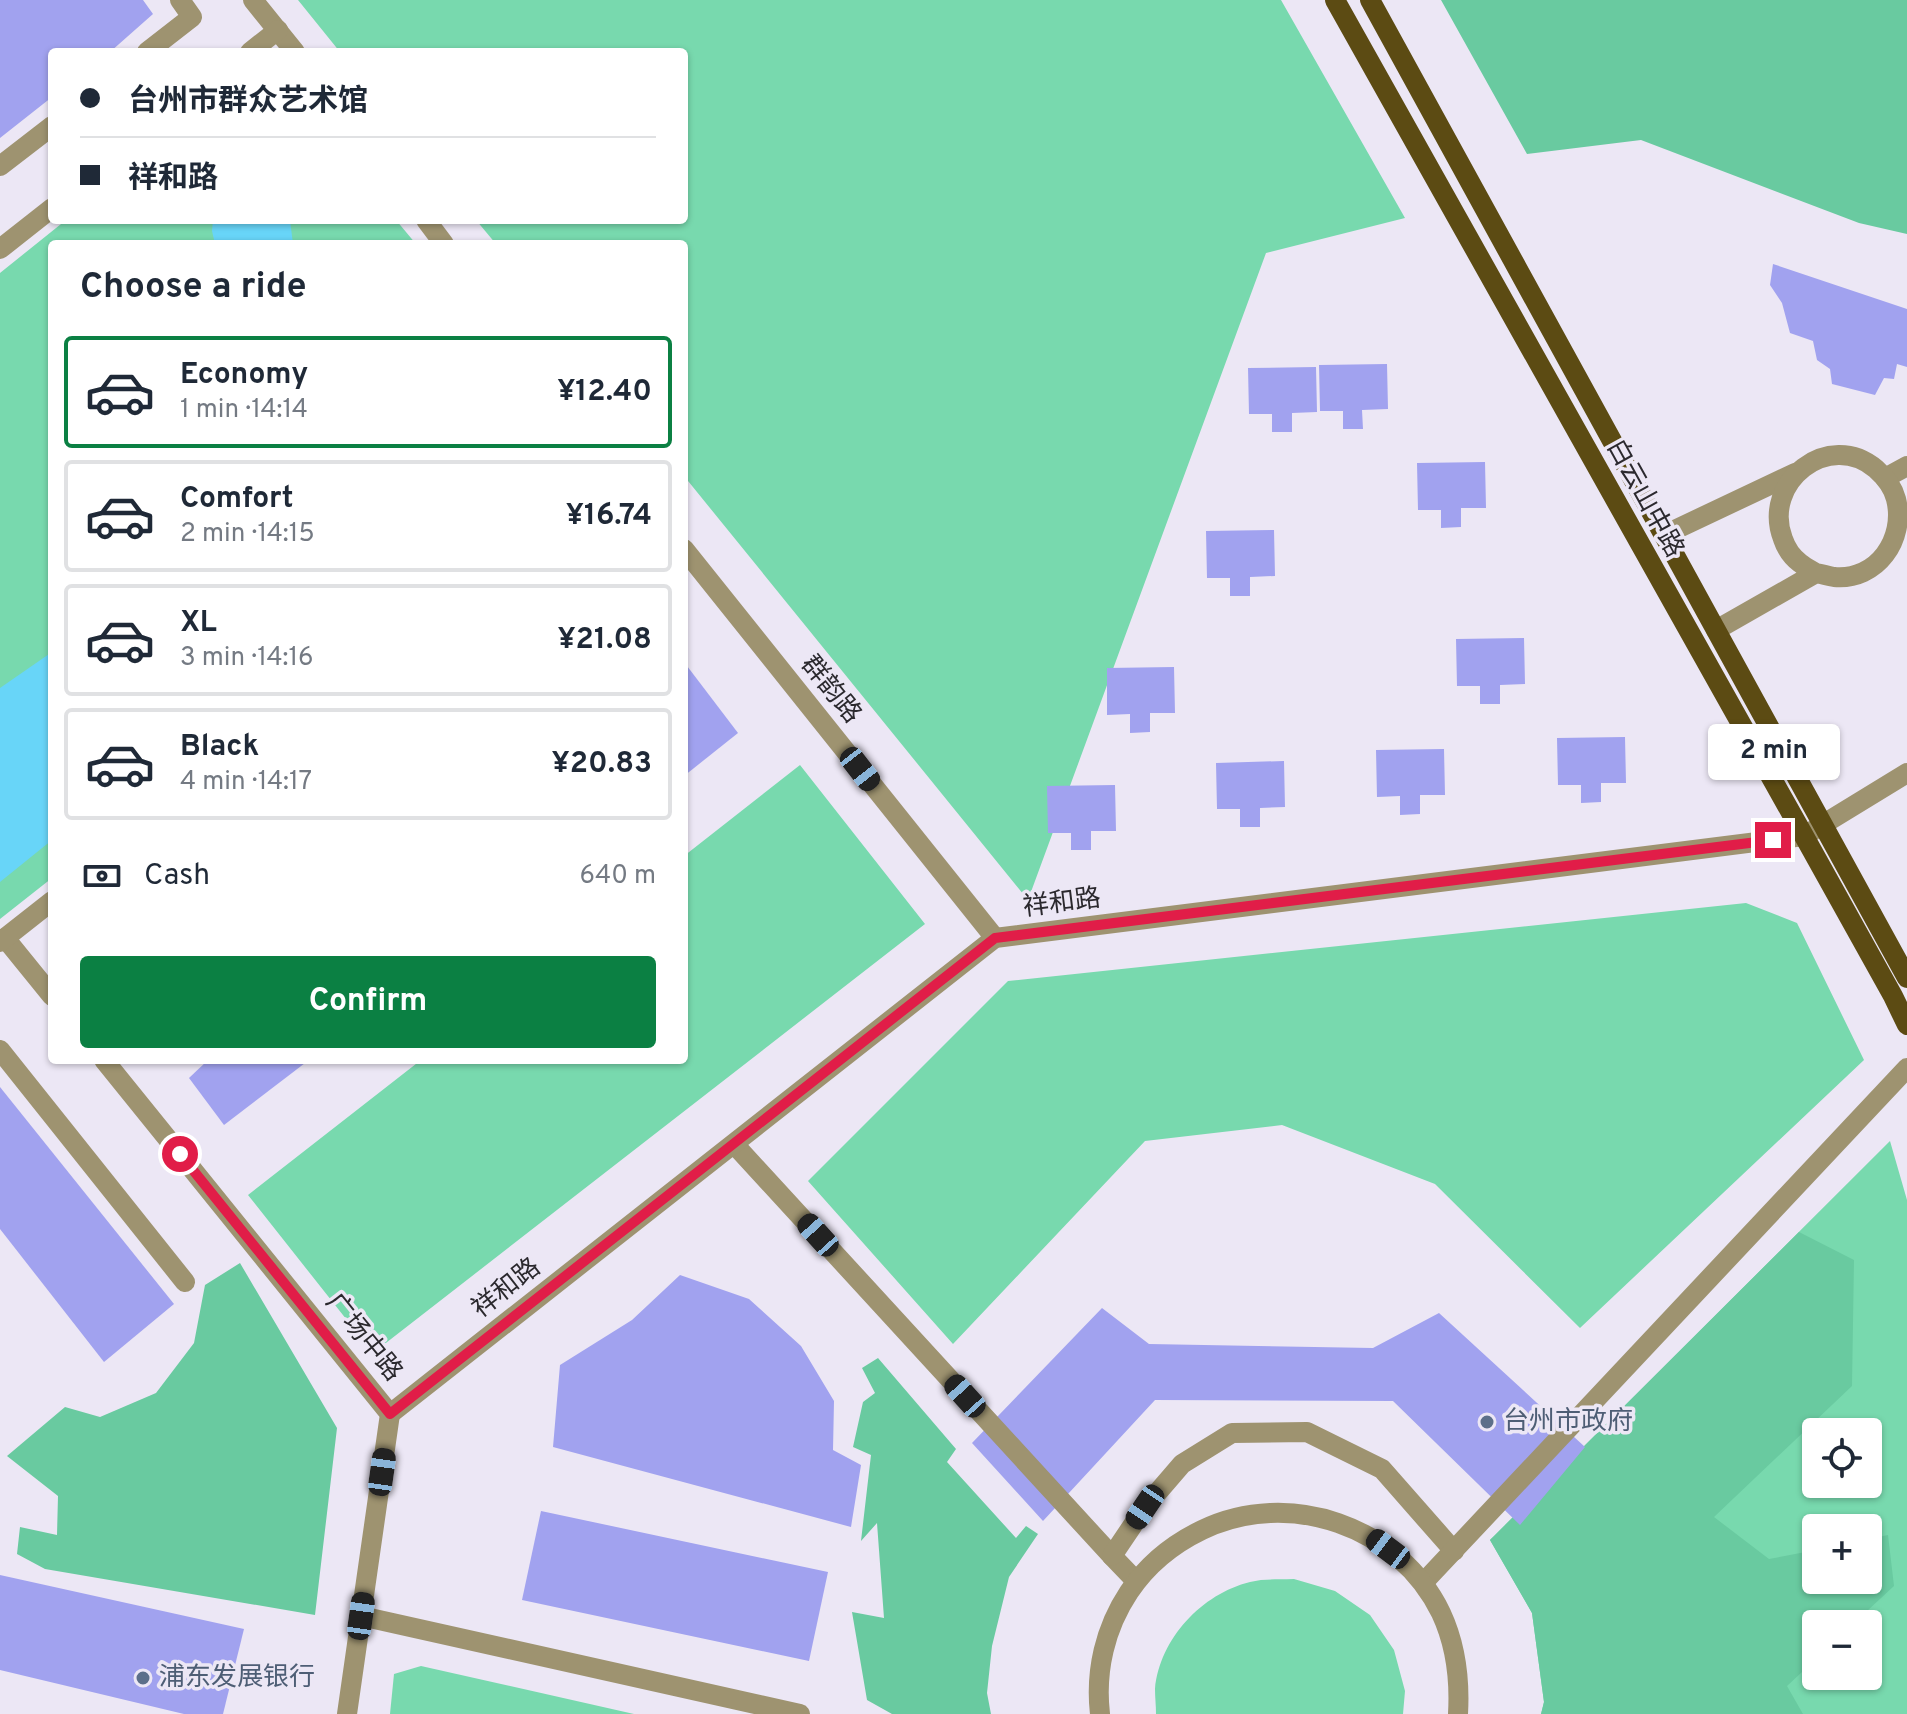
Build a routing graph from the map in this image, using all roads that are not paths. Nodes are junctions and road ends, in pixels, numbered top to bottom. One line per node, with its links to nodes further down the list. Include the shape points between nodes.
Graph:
1 (180, 0): 6 (street, via 192,17)
2 (253, 0): 5 (street)
3 (1335, 0): 22 (main road, 白云山中路)
4 (1370, 0): 16 (main road, 白云山中路)
5 (278, 30): 7 (street); 8 (street)
6 (152, 48)
7 (255, 48)
8 (292, 48)
9 (48, 129): 10 (street)
10 (0, 166)
11 (48, 211): 12 (street)
12 (0, 249)
13 (1907, 466): 15 (street)
14 (1795, 473): 15 (street, via 1812,461 1841,456 1870,464); 16 (street); 18 (street, via 1778,508 1779,528 1799,563)
15 (1885, 478): 18 (street, via 1899,514 1888,552 1856,574)
16 (1664, 535): 19 (main road, 白云山中路)
17 (688, 554): 24 (street, 群韵路)
18 (1816, 573): 19 (street)
19 (1716, 630): 21 (main road, 白云山中路)
20 (1907, 773): 21 (street)
21 (1823, 825): 22 (street); 26 (main road, 白云山中路)
22 (1804, 836): 24 (street, 祥和路); 28 (main road, 白云山中路)
23 (48, 904): 25 (street)
24 (995, 938): 32 (street, 祥和路)
25 (2, 940): 27 (street)
26 (1907, 978)
27 (48, 992)
28 (1907, 1025)
29 (0, 1050): 33 (street)
30 (107, 1064): 34 (street, 广场中路)
31 (1907, 1068): 35 (street)
32 (734, 1144): 34 (street, 祥和路); 36 (street)
33 (185, 1282)
34 (390, 1414): 39 (street, 广场中路)
35 (1454, 1551): 36 (street, via 1382,1469 1307,1432 1232,1433 1182,1464); 38 (street)
36 (1112, 1556): 37 (street)
37 (1136, 1581): 38 (street, via 1186,1537 1215,1523 1280,1512 1345,1524 1401,1559); 42 (street, via 1107,1636 1100,1666)
38 (1423, 1583): 43 (street, via 1453,1645)
39 (361, 1616): 40 (street, 广场中路); 41 (street)
40 (347, 1714)
41 (800, 1714)
42 (1100, 1714)
43 (1458, 1714)

